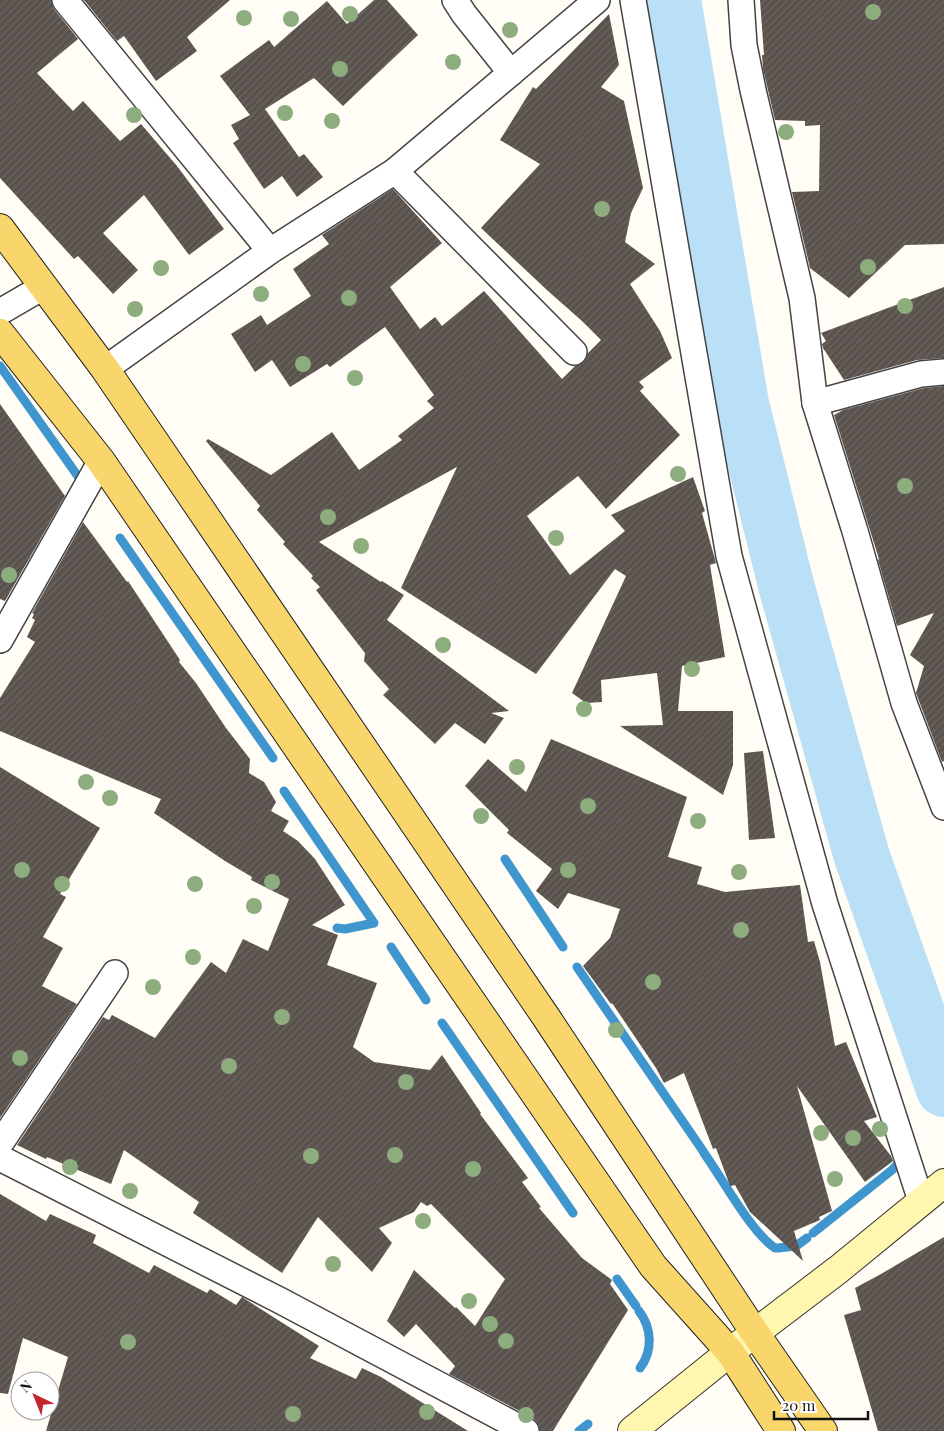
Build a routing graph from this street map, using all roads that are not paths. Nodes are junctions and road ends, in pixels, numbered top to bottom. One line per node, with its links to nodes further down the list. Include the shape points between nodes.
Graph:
1 (65, 0): 9 (street)
2 (455, 0): 6 (street)
3 (597, 0): 6 (street)
4 (633, 0): 24 (street, via 729,556 826,904)
5 (741, 0): 16 (street, via 744,45 753,90 802,298)
6 (511, 73): 7 (street)
7 (395, 171): 9 (street); 13 (street)
8 (0, 228): 10 (main road)
9 (270, 251): 14 (street)
10 (43, 287): 11 (street); 14 (main road)
11 (0, 312)
12 (0, 333): 17 (main road)
13 (574, 352)
14 (105, 369): 25 (main road, via 546,1017)
15 (944, 372): 16 (street, via 921,374)
16 (815, 403): 19 (street, via 904,703)
17 (101, 461): 18 (street); 26 (main road, via 654,1266)
18 (0, 640)
19 (944, 807)
20 (114, 973): 21 (street)
21 (0, 1144)
22 (0, 1158): 27 (street, via 281,1301)
23 (944, 1183): 24 (main road)
24 (921, 1201): 25 (main road)
25 (756, 1333): 26 (main road); 30 (main road)
26 (730, 1352): 28 (main road); 29 (main road)
27 (526, 1431)
28 (632, 1431)
29 (780, 1431)
30 (823, 1431)

